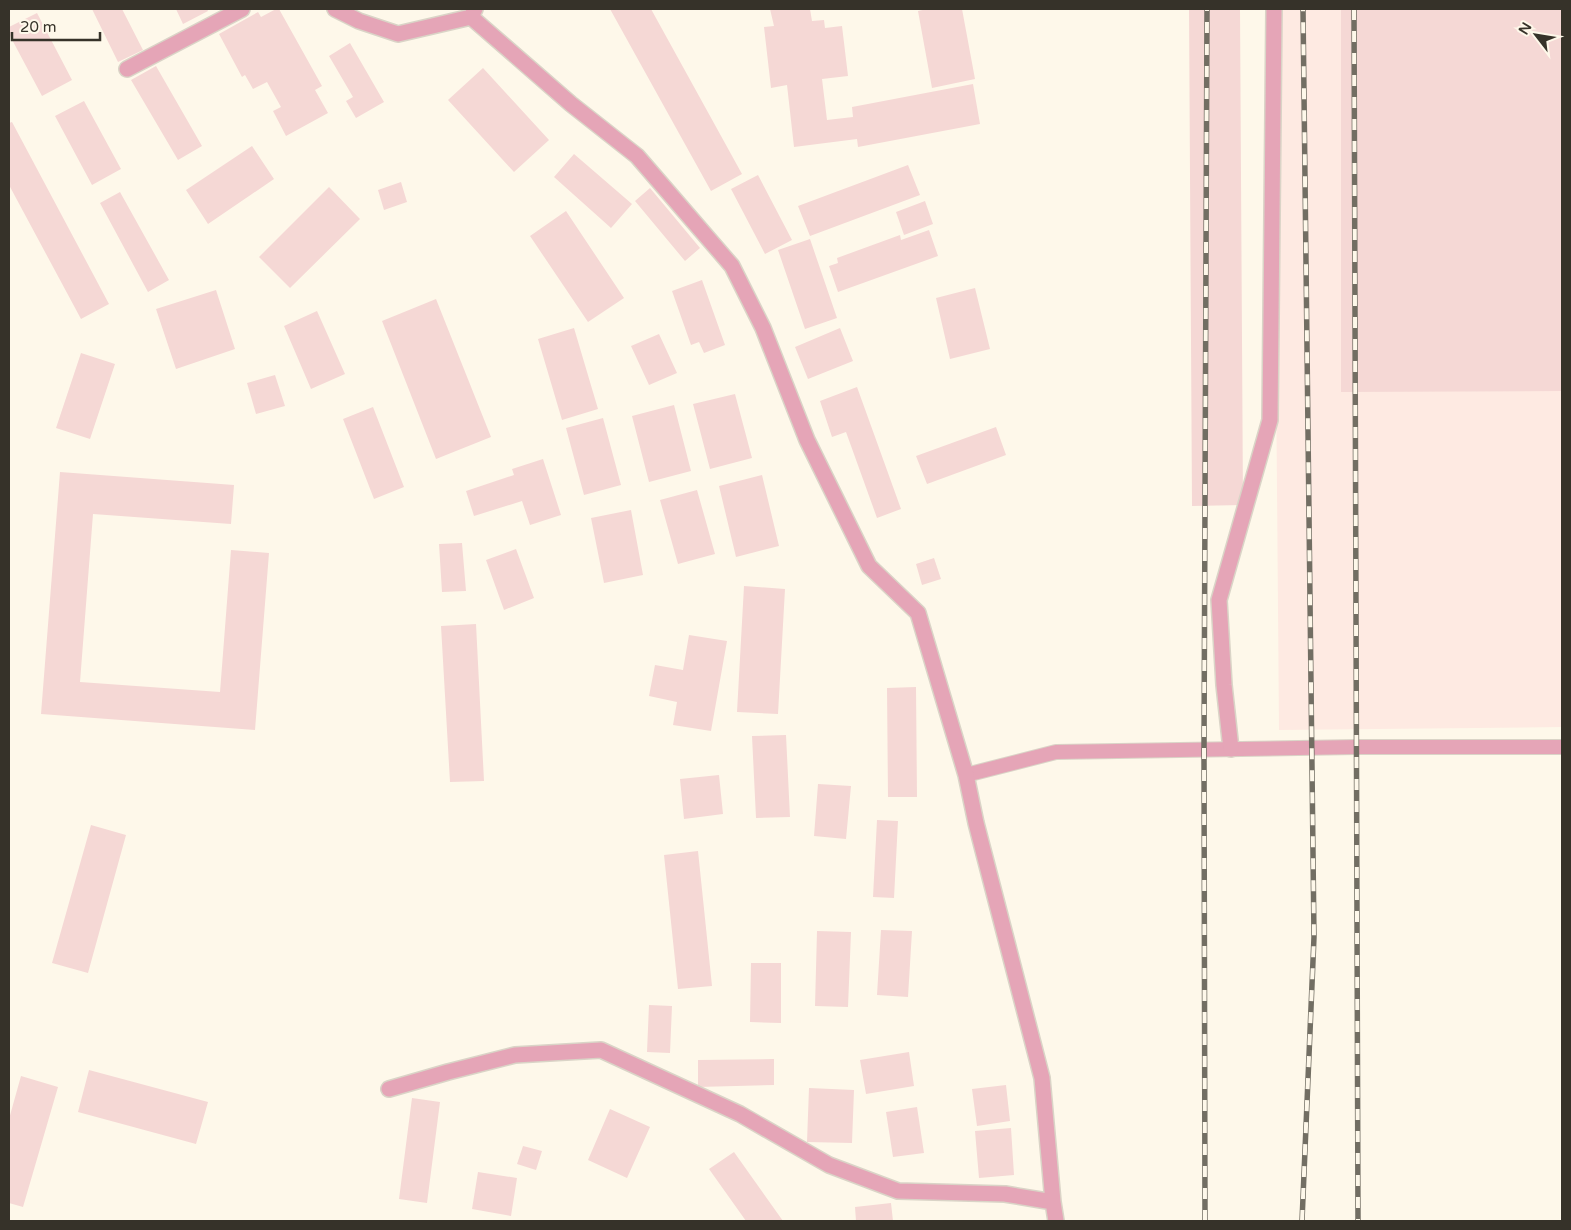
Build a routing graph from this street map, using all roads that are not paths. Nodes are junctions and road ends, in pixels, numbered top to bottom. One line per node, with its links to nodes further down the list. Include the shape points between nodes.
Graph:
1 (242, 9): 5 (street)
2 (335, 9): 4 (street, via 398,34)
3 (1274, 9): 7 (street, via 1270,420 1219,600)
4 (473, 13): 8 (street, via 571,104 637,156 732,266 763,328 807,440 869,566 918,613)
5 (126, 70)
6 (1562, 747): 7 (lane)
7 (1230, 749): 8 (lane, via 1056,752)
8 (966, 775): 10 (street, via 1042,1078)
9 (389, 1089): 10 (street, via 515,1055 601,1050 740,1114 829,1165 898,1191 1005,1194)
10 (1053, 1202): 11 (street)
11 (1056, 1221)

